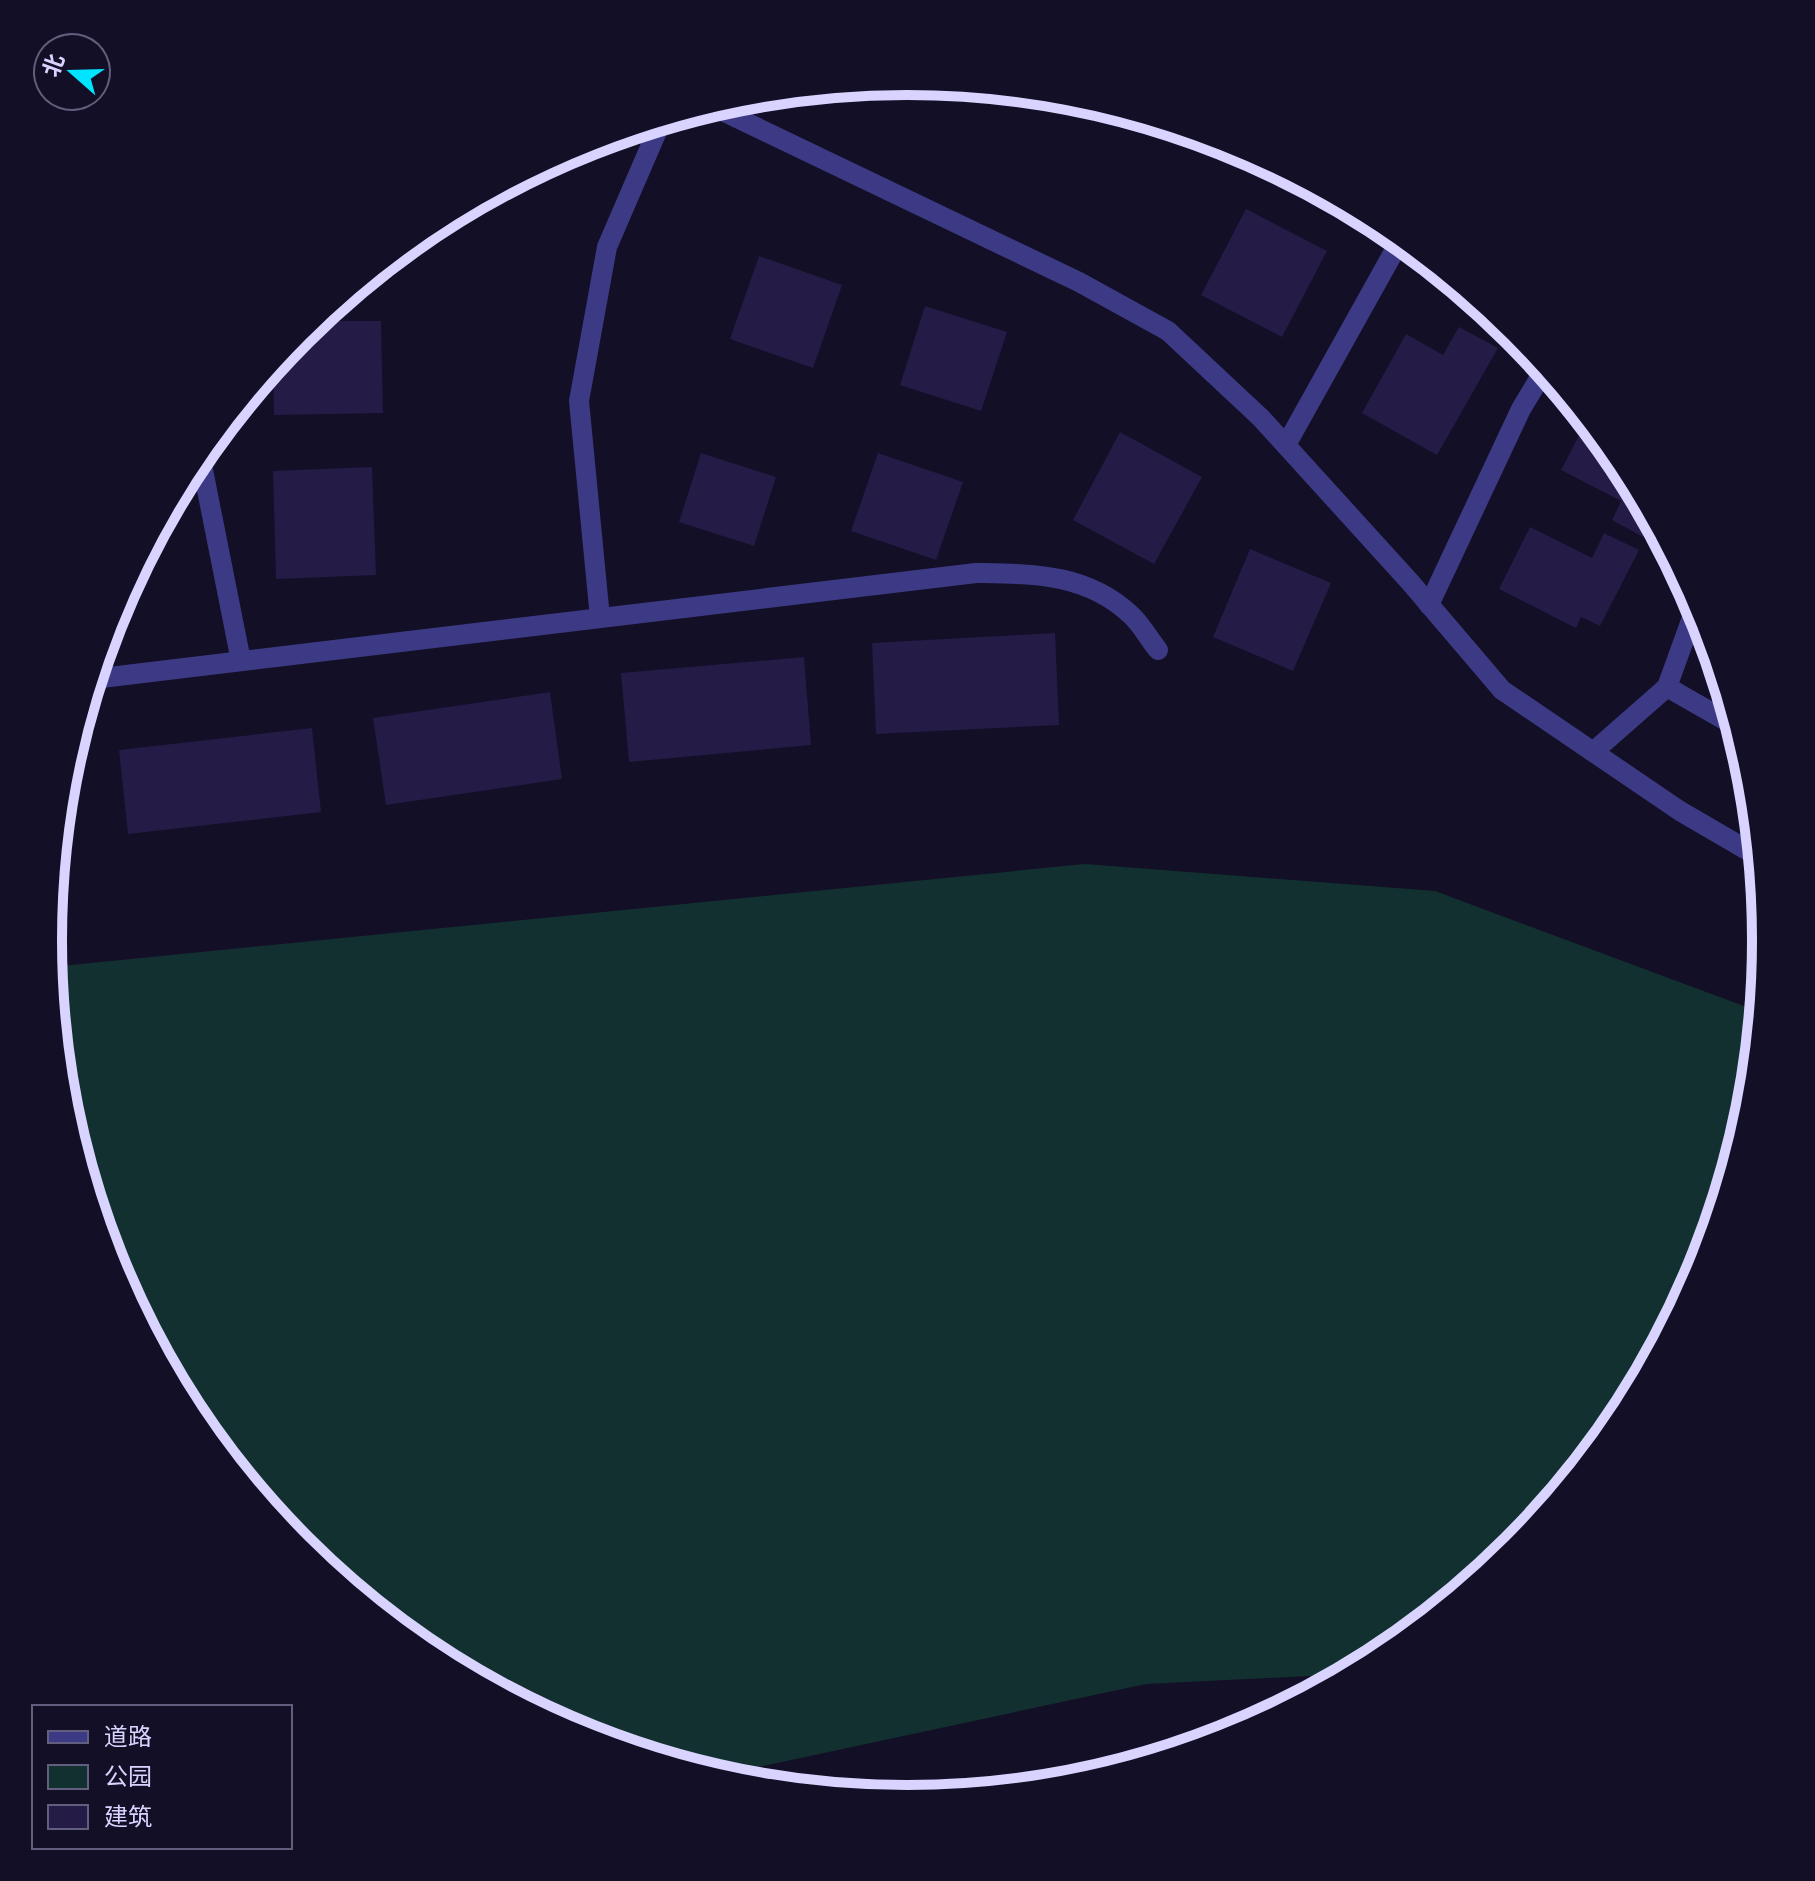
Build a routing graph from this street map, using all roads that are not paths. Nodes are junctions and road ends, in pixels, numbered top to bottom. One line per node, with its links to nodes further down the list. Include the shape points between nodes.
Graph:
1 (729, 114): 5 (street, via 1079,282 1168,331)
2 (656, 134): 8 (street, via 607,247 579,401)
3 (1395, 250): 5 (street)
4 (1539, 379): 7 (street)
5 (1286, 445): 7 (street)
6 (203, 472): 11 (street)
7 (1429, 605): 15 (street, via 1502,690)
8 (600, 618): 10 (street, via 976,573 1043,574 1091,587 1132,615); 11 (street)
9 (1691, 622): 13 (street)
10 (1158, 650)
11 (241, 661): 12 (street)
12 (104, 678)
13 (1667, 687): 14 (street); 15 (street)
14 (1723, 719)
15 (1593, 752): 16 (street)
16 (1748, 851)

